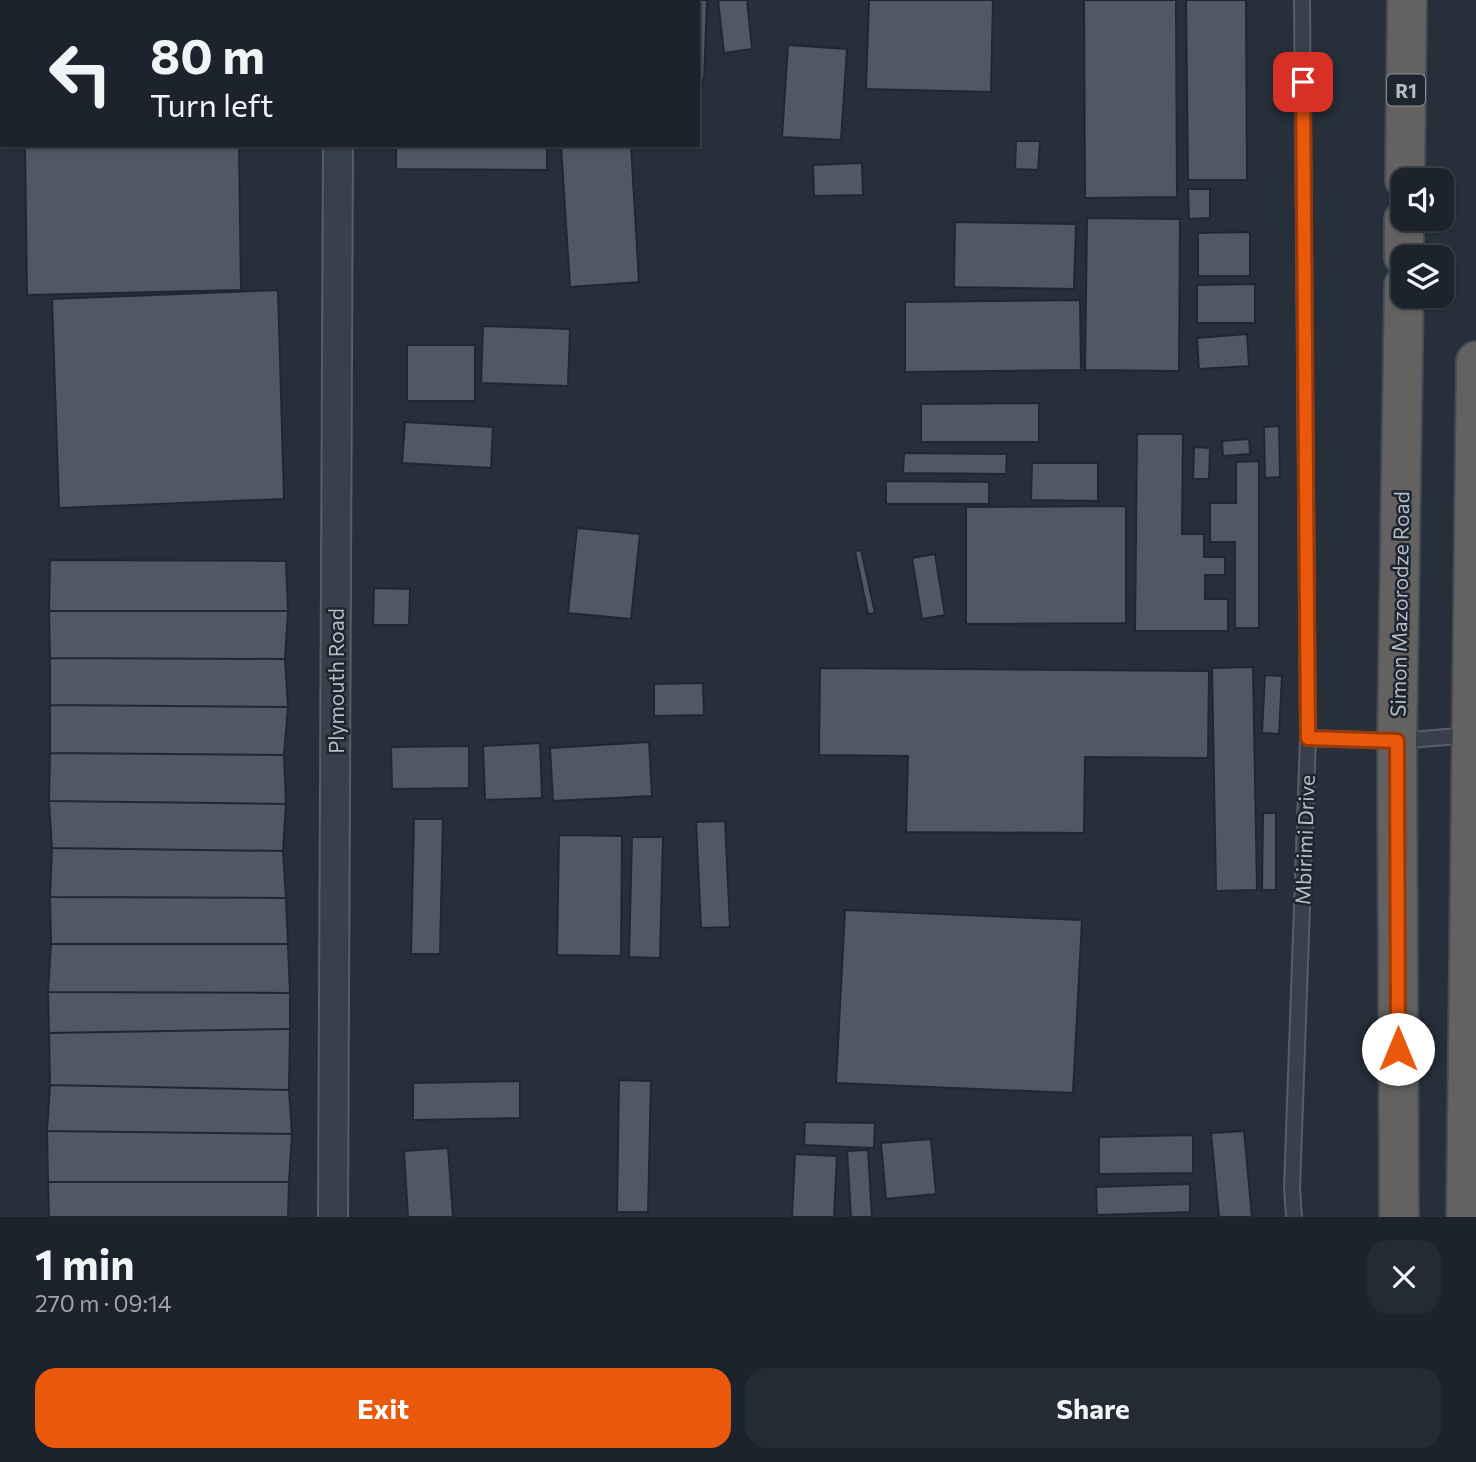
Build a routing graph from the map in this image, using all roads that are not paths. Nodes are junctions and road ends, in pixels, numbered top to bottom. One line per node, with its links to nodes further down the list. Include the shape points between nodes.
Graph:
1 (1302, 0): 8 (lane, Mbirimi Drive)
2 (1407, 0): 4 (highway, R1)
3 (338, 147): 10 (street, Plymouth Road)
4 (1405, 168)
5 (1404, 308): 9 (highway, Simon Mazorodze Road)
6 (1476, 361): 7 (highway)
7 (1474, 735): 9 (lane); 13 (highway)
8 (1308, 738): 9 (lane); 11 (lane, Mbirimi Drive)
9 (1397, 741): 12 (highway, Simon Mazorodze Road)
10 (333, 1217)
11 (1294, 1217)
12 (1399, 1217)
13 (1466, 1217)

